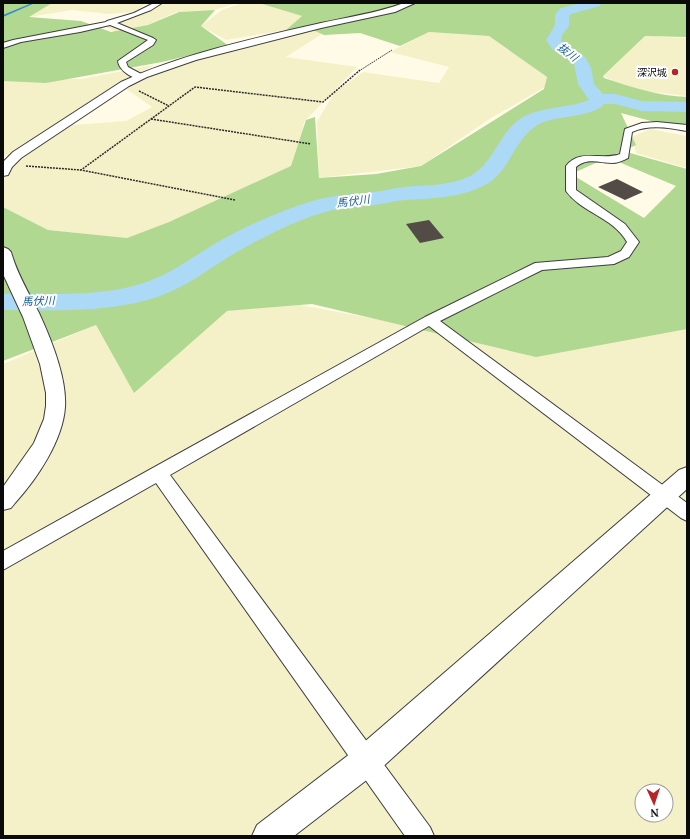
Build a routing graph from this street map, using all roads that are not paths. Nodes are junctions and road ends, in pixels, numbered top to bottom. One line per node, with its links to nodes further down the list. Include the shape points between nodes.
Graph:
1 (159, 3): 3 (street, via 141,12)
2 (411, 3): 5 (street, via 392,10 193,58)
3 (109, 22): 4 (street, via 55,35 15,41); 5 (street, via 152,40 122,61 125,69)
4 (3, 46)
5 (140, 77): 7 (street, via 60,126 17,155)
6 (687, 128): 9 (street, via 666,125 637,126 628,131 625,156 614,160 578,160 571,166 571,191 578,199 619,224 630,236 633,242 625,254 610,261 539,266)
7 (4, 167)
8 (3, 252): 13 (street, via 7,269 31,314 51,370 56,393 50,434 25,476)
9 (430, 320): 10 (street); 12 (street)
10 (159, 473): 15 (street); 16 (street)
11 (687, 476): 12 (street)
12 (664, 496): 14 (street); 16 (street)
13 (3, 501)
14 (687, 513)
15 (3, 561)
16 (366, 761): 17 (street); 18 (street)
17 (268, 836)
18 (420, 836)

